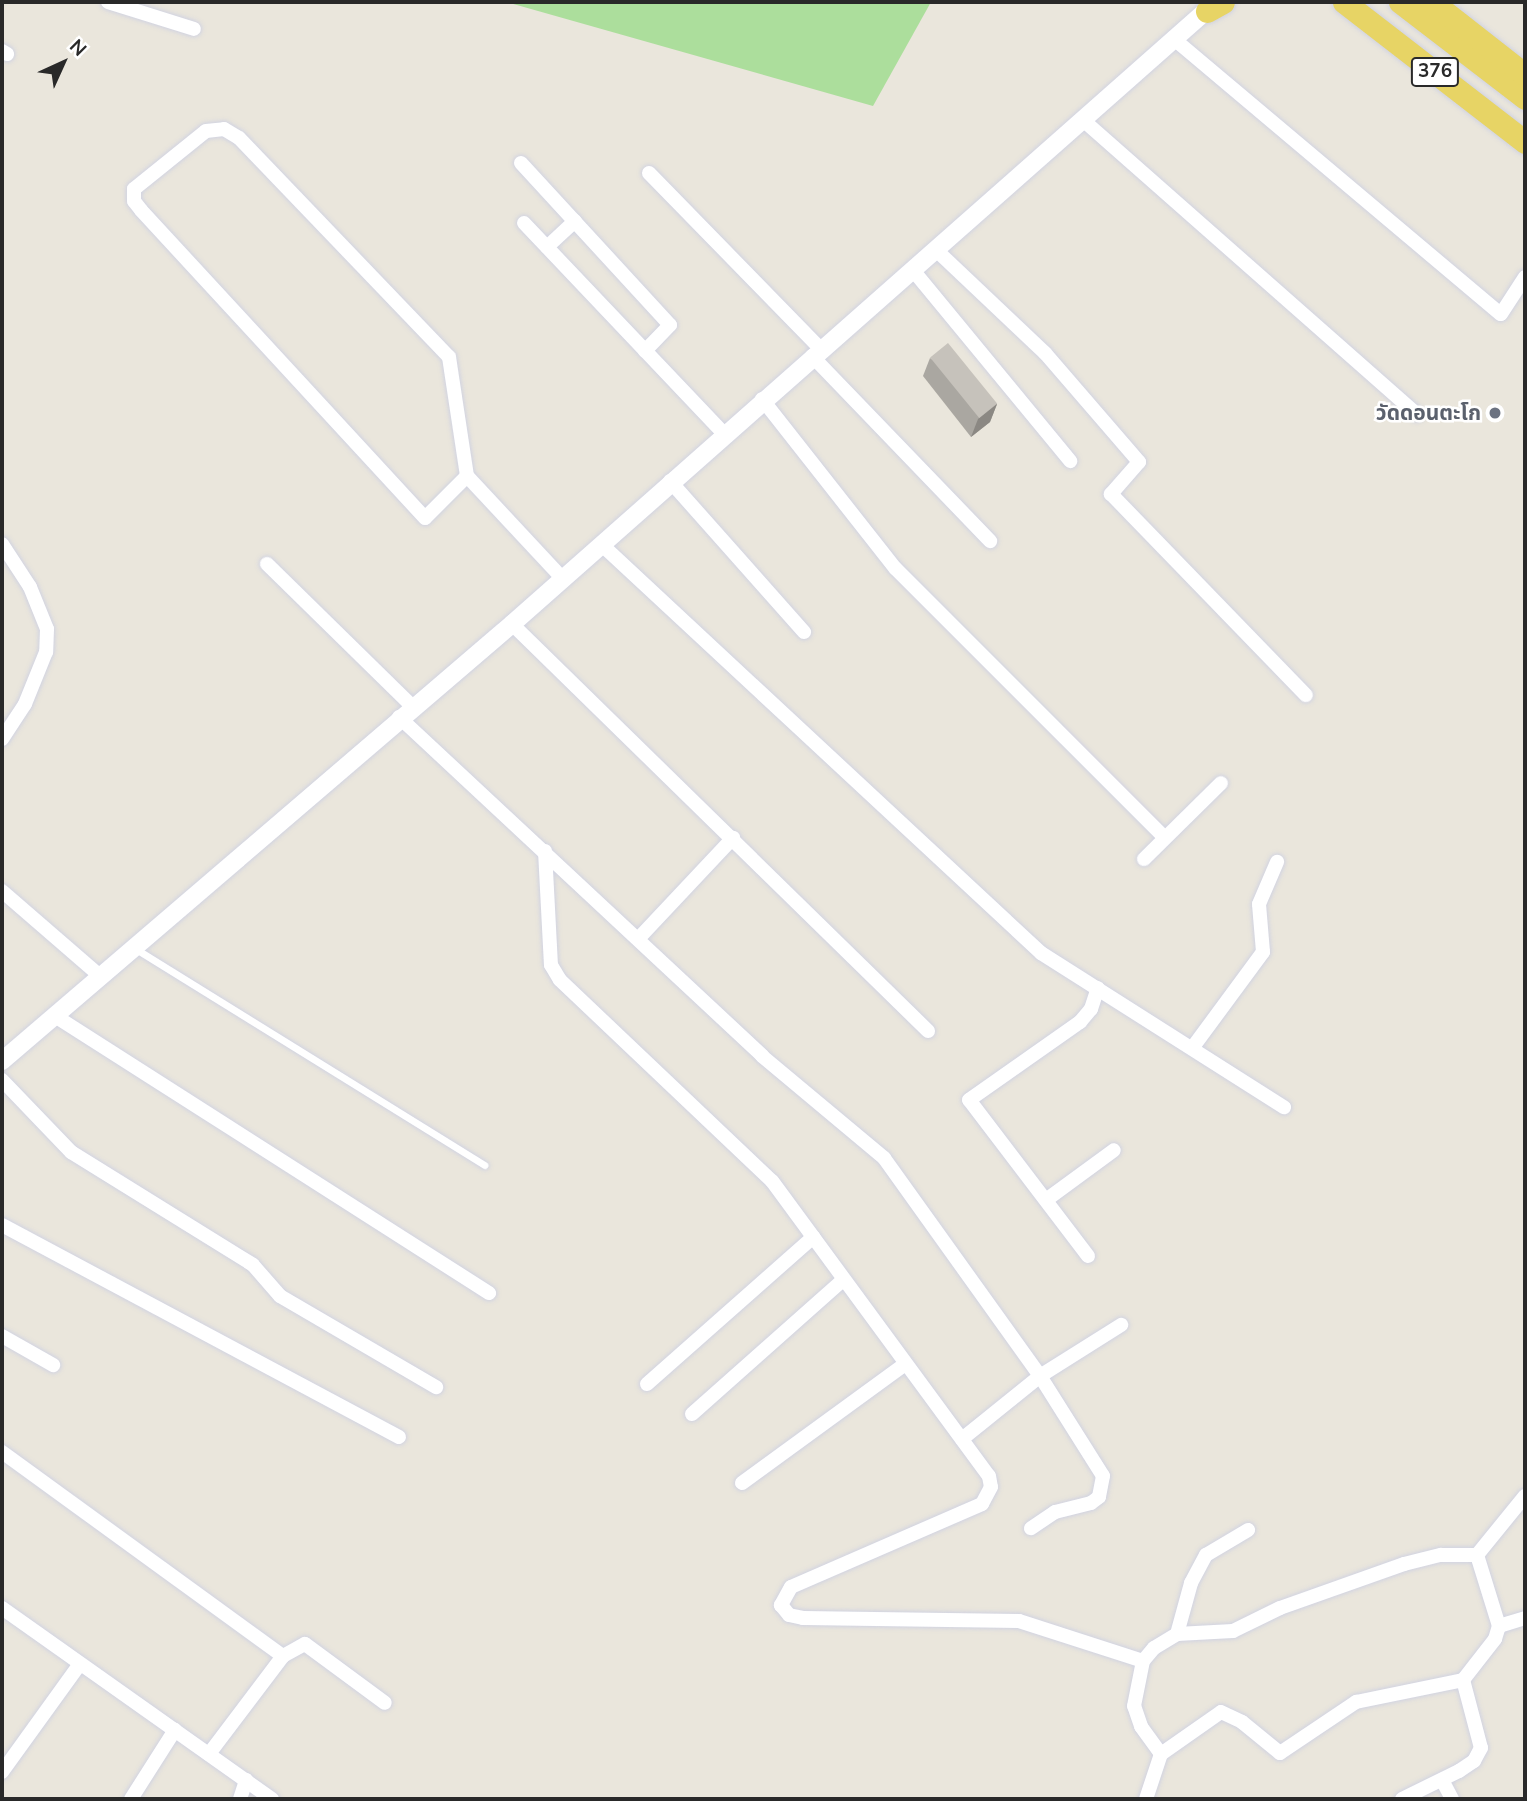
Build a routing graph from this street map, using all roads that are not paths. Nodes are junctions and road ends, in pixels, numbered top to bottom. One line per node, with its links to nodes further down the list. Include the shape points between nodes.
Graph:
1 (108, 2): 7 (street)
2 (1344, 2): 13 (main road, 376)
3 (1370, 2): 12 (main road, 376)
4 (1400, 2): 10 (main road, 376)
5 (1432, 2): 9 (main road, 376)
6 (1214, 4): 8 (street)
7 (194, 29)
8 (1174, 39): 11 (street); 21 (street, via 1501,314)
9 (1525, 75)
10 (1525, 98)
11 (1083, 120): 19 (street); 25 (street)
12 (1525, 122)
13 (1525, 142)
14 (521, 163): 16 (street)
15 (649, 173): 23 (street)
16 (575, 221): 18 (street); 22 (street, via 670,325)
17 (524, 223): 18 (street)
18 (547, 247): 22 (street)
19 (935, 249): 20 (street); 37 (street, via 1045,354 1139,461 1111,494)
20 (912, 269): 23 (street); 27 (street)
21 (1525, 277)
22 (645, 351): 26 (street)
23 (816, 352): 24 (street); 30 (street)
24 (762, 399): 26 (street); 42 (street, via 896,569)
25 (1417, 414)
26 (723, 433): 29 (street)
27 (1070, 461)
28 (467, 476): 28 (street, via 425,518 141,210 134,201 134,189 206,131 224,129 239,138 449,357); 34 (street)
29 (670, 481): 32 (street); 36 (street)
30 (990, 541)
31 (2, 544): 39 (street, via 30,587 47,629 46,652 25,704)
32 (601, 544): 34 (street); 50 (street, via 1041,953)
33 (267, 564): 38 (street)
34 (562, 579): 35 (street)
35 (512, 624): 38 (street); 41 (street)
36 (804, 632)
37 (1306, 695)
38 (406, 711): 43 (street); 48 (street)
39 (2, 740)
40 (1221, 783): 42 (street)
41 (733, 838): 47 (street); 52 (street)
42 (1165, 838): 44 (street)
43 (545, 851): 47 (street); 61 (street, via 551,965 560,980 772,1181)
44 (1144, 859)
45 (1277, 862): 53 (street, via 1259,904 1264,952)
46 (2, 891): 49 (street)
47 (638, 939): 69 (street, via 762,1056 884,1158)
48 (133, 947): 49 (street); 58 (lane)
49 (100, 976): 51 (street)
50 (1098, 988): 53 (street); 59 (street, via 1091,1009 1080,1022 969,1100)
51 (55, 1016): 54 (street); 64 (street)
52 (928, 1031)
53 (1193, 1046): 56 (street)
54 (2, 1061)
55 (2, 1080): 71 (street, via 71,1152 253,1265 280,1296)
56 (1284, 1107)
57 (1114, 1150): 59 (street)
58 (484, 1165)
59 (1046, 1200): 62 (street)
60 (2, 1225): 73 (street)
61 (813, 1237): 63 (street); 70 (street)
62 (1088, 1256)
63 (843, 1280): 67 (street); 72 (street)
64 (489, 1293)
65 (1121, 1325): 69 (street)
66 (2, 1336): 68 (street)
67 (905, 1364): 74 (street); 76 (street)
68 (53, 1365)
69 (1040, 1376): 74 (street); 78 (street, via 1097,1463 1103,1488 1091,1503 1055,1512)
70 (647, 1384)
71 (436, 1387)
72 (692, 1414)
73 (398, 1437)
74 (962, 1439): 86 (street, via 989,1476 991,1487 982,1504 791,1587 781,1605 789,1615 1019,1621)
75 (2, 1452): 85 (street)
76 (742, 1483)
77 (1525, 1496): 80 (street)
78 (1031, 1528)
79 (1248, 1530): 84 (street, via 1206,1555)
80 (1477, 1555): 83 (street); 84 (street, via 1441,1555 1404,1564 1280,1608 1233,1631)
81 (2, 1608): 87 (street)
82 (1525, 1618): 83 (street)
83 (1499, 1626): 88 (street, via 1495,1639)
84 (1177, 1634): 86 (street)
85 (283, 1656): 89 (street, via 304,1644); 91 (street)
86 (1143, 1661): 92 (street, via 1134,1706 1141,1726)
87 (80, 1664): 90 (street); 93 (street)
88 (1463, 1680): 92 (street, via 1356,1702 1280,1753 1242,1722 1221,1712); 95 (street, via 1481,1748 1474,1760)
89 (385, 1703)
90 (175, 1730): 91 (street); 96 (street)
91 (209, 1754): 94 (street)
92 (1161, 1754): 99 (street)
93 (2, 1772)
94 (246, 1780): 97 (street); 98 (street)
95 (1442, 1780): 100 (street); 101 (street)
96 (131, 1799)
97 (240, 1799)
98 (272, 1799)
99 (1146, 1799)
100 (1402, 1799)
101 (1452, 1799)

